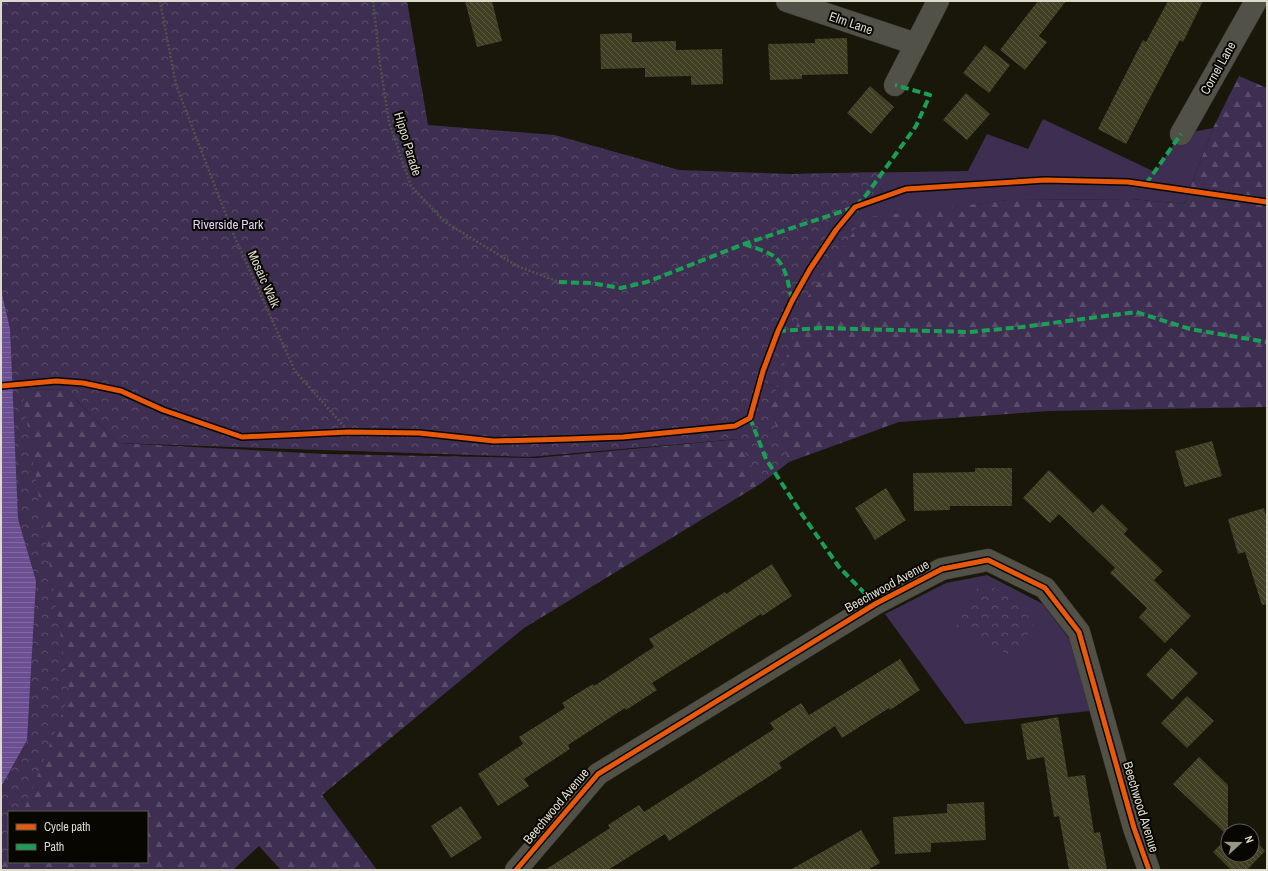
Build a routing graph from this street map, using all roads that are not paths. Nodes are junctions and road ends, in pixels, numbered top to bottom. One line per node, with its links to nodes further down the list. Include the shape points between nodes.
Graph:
1 (787, 1): 4 (street, Elm Lane)
2 (938, 1): 4 (street)
3 (1256, 1): 6 (street, Cornel Lane)
4 (916, 44): 5 (street)
5 (895, 85)
6 (1181, 134)
7 (516, 870): 8 (street, Beechwood Avenue, via 598,774 875,604 942,569 988,560 1044,588 1079,632 1134,828)
8 (1149, 870)

